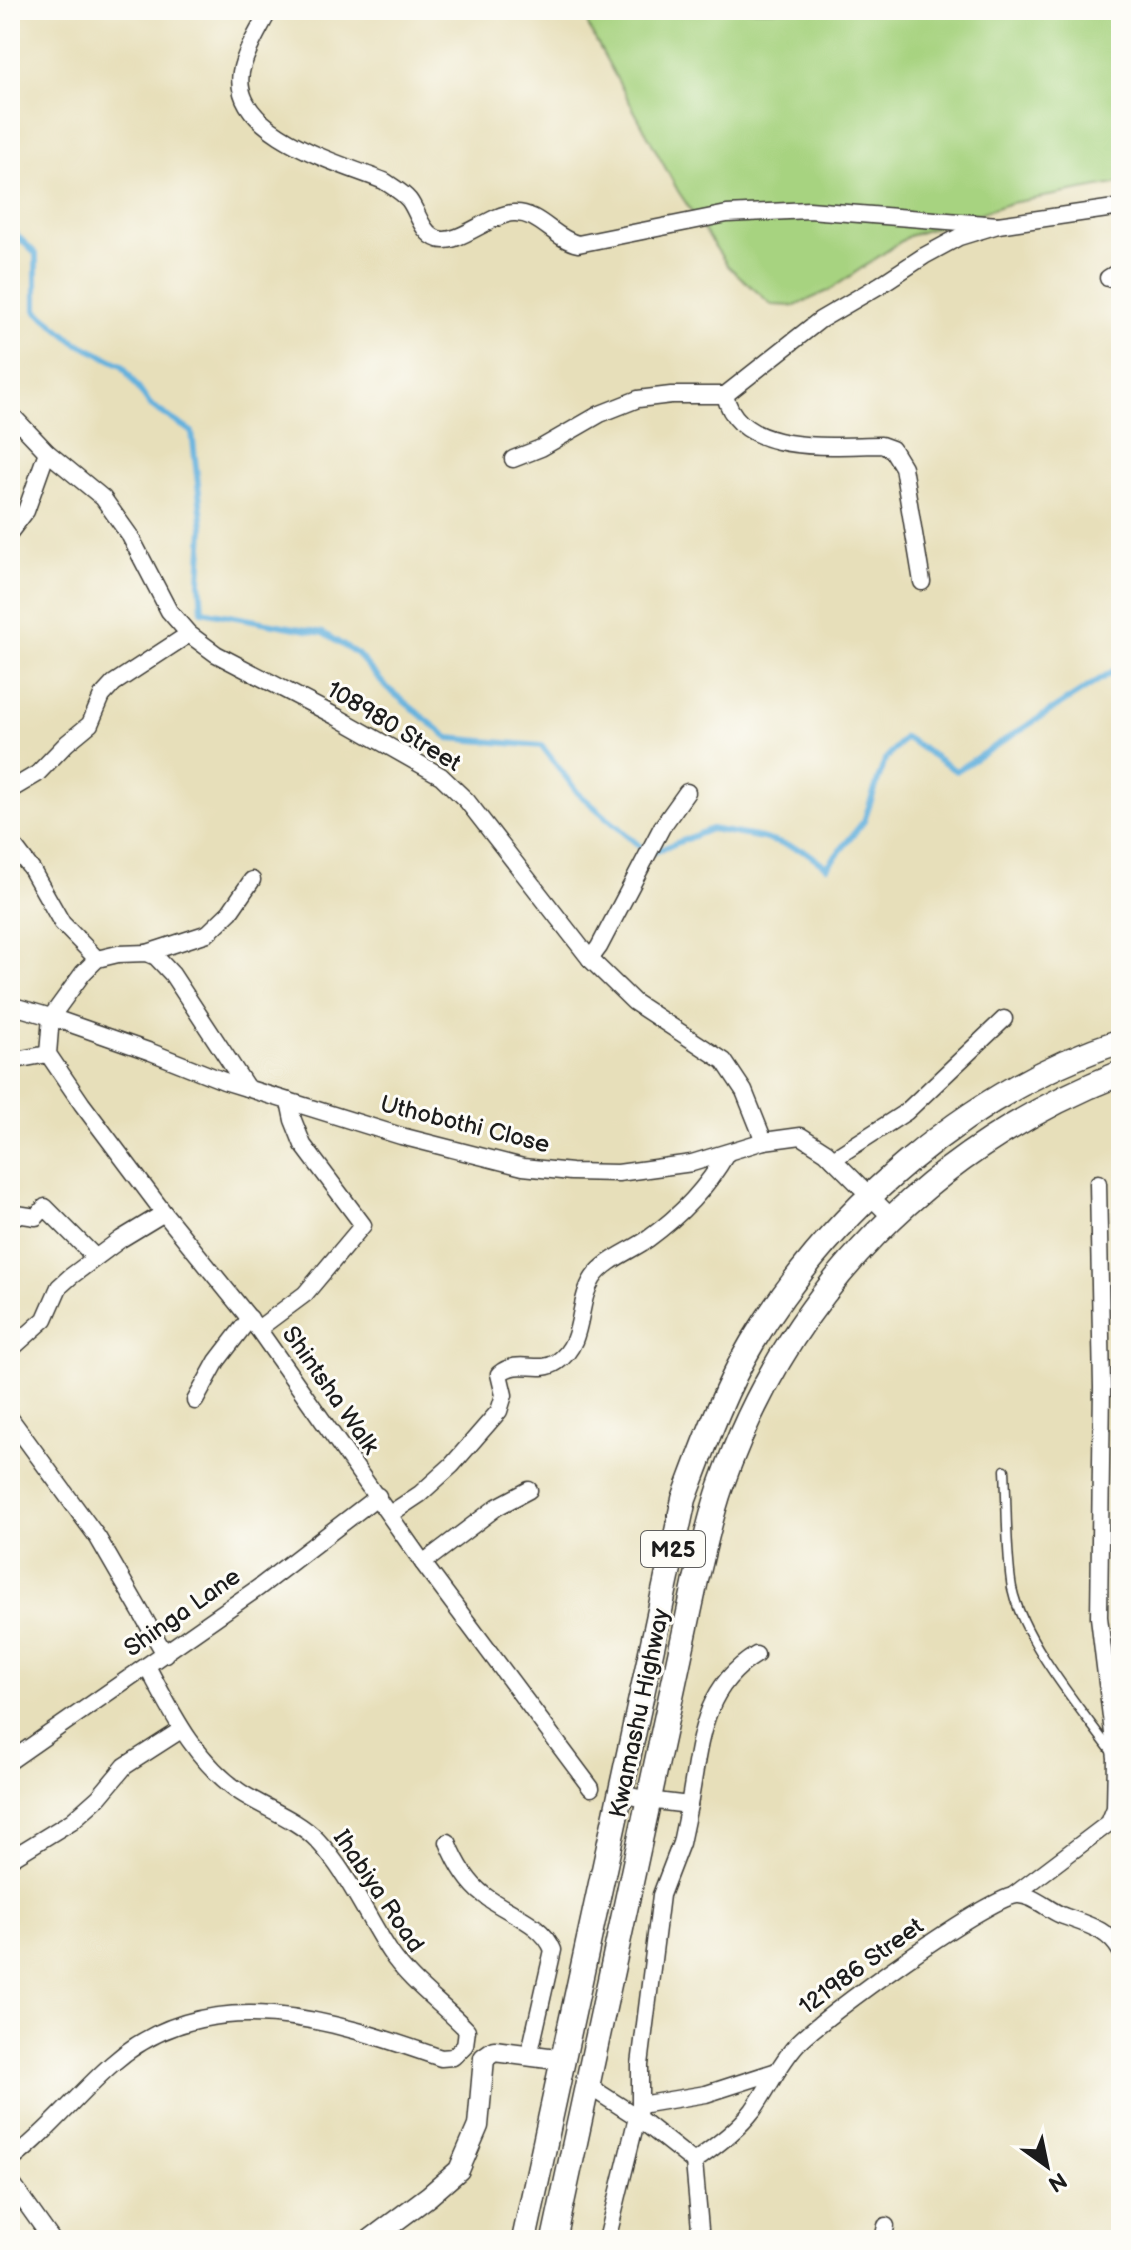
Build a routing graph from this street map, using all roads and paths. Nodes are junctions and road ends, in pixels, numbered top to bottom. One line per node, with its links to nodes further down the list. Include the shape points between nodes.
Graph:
1 (269, 10): 3 (street, via 241,74 242,92 252,112 289,142 399,190 436,239 454,238 517,212 578,244 727,214 809,210)
2 (1121, 207): 3 (street)
3 (998, 225): 4 (street, via 944,243 820,320)
4 (725, 395): 7 (street, via 638,399); 9 (street, via 734,418 778,442 892,449 903,467)
5 (10, 413): 6 (street, 108980 Street)
6 (47, 452): 8 (street, via 26,511); 10 (street, 108980 Street, via 109,507 169,611)
7 (513, 459)
8 (10, 532)
9 (922, 582)
10 (189, 634): 11 (street, via 114,683 90,724 37,774); 17 (street, 108980 Street, via 216,654 441,776 467,801)
11 (10, 790)
12 (687, 792): 17 (street, via 662,827)
13 (10, 841): 16 (street, via 62,923)
14 (252, 880): 15 (street, via 208,933)
15 (147, 953): 16 (street); 25 (street, via 172,974)
16 (97, 959): 19 (street)
17 (590, 959): 27 (street, 108980 Street, via 634,1002 724,1061 744,1091)
18 (10, 1005): 19 (street, Uthobothi Close)
19 (51, 1017): 22 (street); 25 (street, Uthobothi Close)
20 (1004, 1019): 29 (street, via 906,1112)
21 (1121, 1041): 31 (main road, Kwamashu Highway / M25, via 1035,1077 977,1111)
22 (48, 1054): 23 (street); 33 (street, Shintsha Walk)
23 (10, 1061)
24 (1121, 1073): 34 (main road, Kwamashu Highway / M25, via 987,1140)
25 (247, 1088): 26 (street, Uthobothi Close)
26 (289, 1101): 28 (street, Uthobothi Close, via 523,1167 618,1173); 36 (street, via 303,1145 363,1223 305,1294)
27 (764, 1141): 28 (street, Uthobothi Close); 29 (street, Uthobothi Close, via 801,1136)
28 (727, 1153): 43 (street, via 688,1207 593,1278 569,1352 550,1366 516,1365 499,1374 504,1395 499,1411 420,1494)
29 (833, 1159): 31 (street, Uthobothi Close)
30 (1098, 1183): 49 (street, via 1103,1430 1099,1617)
31 (870, 1196): 34 (street, Uthobothi Close); 52 (main road, Kwamashu Highway / M25, via 789,1288 726,1391 684,1499)
32 (10, 1213): 35 (street, via 36,1217 45,1207)
33 (164, 1213): 35 (street); 36 (street, Shintsha Walk)
34 (891, 1217): 54 (main road, Kwamashu Highway / M25, via 811,1311 742,1431 704,1550)
35 (95, 1257): 37 (street, via 59,1287 45,1319)
36 (254, 1324): 38 (street, via 217,1361); 42 (street, Shintsha Walk)
37 (10, 1350)
38 (195, 1401)
39 (10, 1418): 45 (street, via 98,1538)
40 (1005, 1470): 49 (lane, via 1012,1587 1021,1615)
41 (529, 1490): 44 (street, via 497,1507)
42 (378, 1496): 43 (street, Shintsha Walk); 45 (street, Shinga Lane)
43 (390, 1514): 44 (street, Shintsha Walk)
44 (423, 1563): 51 (street, Shintsha Walk)
45 (165, 1654): 47 (street, Shinga Lane)
46 (756, 1655): 55 (street, via 730,1674 715,1695)
47 (147, 1666): 48 (street, Ihabiya Road); 50 (street, Shinga Lane)
48 (181, 1730): 57 (street, via 125,1766 72,1821); 65 (street, Ihabiya Road, via 218,1776 317,1840 411,1980 467,2030 465,2045 453,2057 441,2058 328,2022 216,2014 167,2030 132,2049)
49 (1116, 1758): 53 (street)
50 (10, 1761)
51 (591, 1788)
52 (622, 1794): 54 (street); 61 (main road, Kwamashu Highway / M25)
53 (1118, 1799): 58 (street, 121986 Street, via 1109,1823)
54 (648, 1800): 55 (street); 63 (main road, Kwamashu Highway / M25)
55 (689, 1805): 64 (street, via 660,1901)
56 (448, 1842): 60 (street, via 479,1891 543,1933 553,1950)
57 (10, 1859)
58 (1014, 1895): 59 (street, via 1100,1930); 62 (street, 121986 Street, via 967,1920 843,2005 796,2045)
59 (1121, 1952)
60 (529, 2056): 61 (street); 69 (street, via 494,2051 484,2058 478,2126 459,2170)
61 (564, 2060): 70 (main road, Kwamashu Highway / M25)
62 (777, 2071): 64 (street); 66 (street, 121986 Street, via 737,2128)
63 (587, 2085): 64 (street); 71 (main road, Kwamashu Highway / M25)
64 (639, 2111): 66 (street); 72 (street)
65 (10, 2161)
66 (694, 2162): 73 (street)
67 (10, 2181): 68 (street)
68 (52, 2240)
69 (370, 2240)
70 (524, 2240)
71 (554, 2240)
72 (607, 2240)
73 (701, 2240)

